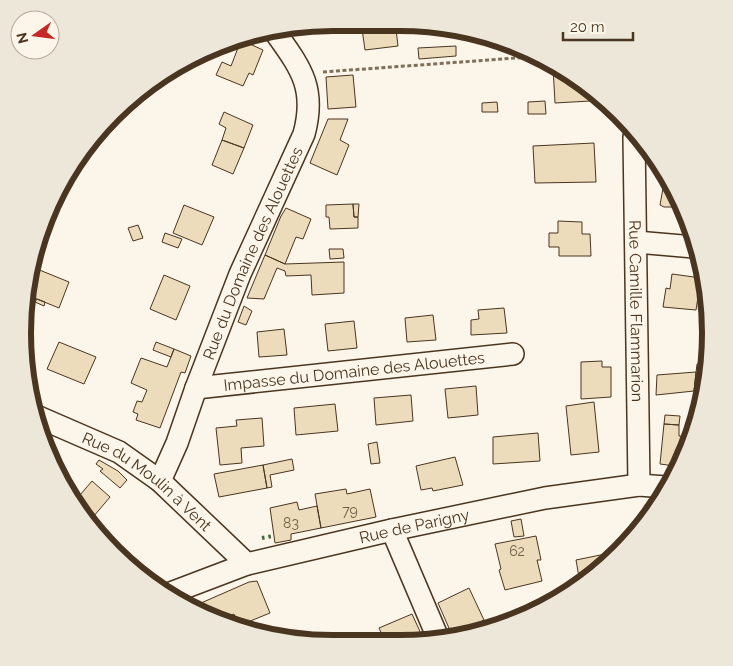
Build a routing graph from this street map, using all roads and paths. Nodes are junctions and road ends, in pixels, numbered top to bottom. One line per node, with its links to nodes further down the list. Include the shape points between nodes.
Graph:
1 (278, 36): 3 (street, Rue du Domaine des Alouettes)
2 (523, 58): 3 (path)
3 (303, 74): 8 (street, Rue du Domaine des Alouettes, via 310,103 304,134 240,274)
4 (634, 143): 5 (street, Rue Camille Flammarion)
5 (636, 242): 6 (street); 11 (street, Rue Camille Flammarion)
6 (689, 247)
7 (513, 354): 8 (street, Impasse du Domaine des Alouettes)
8 (196, 388): 10 (street, Rue du Domaine des Alouettes)
9 (44, 420): 10 (street, Rue du Moulin à Vent, via 118,452)
10 (160, 481): 14 (street, Rue du Moulin à Vent)
11 (639, 485): 12 (street, Rue de Parigny); 13 (street, Rue de Parigny, via 545,498)
12 (660, 487)
13 (392, 530): 14 (street, Rue de Parigny); 16 (street)
14 (247, 564): 15 (street, Rue de Parigny)
15 (177, 591)
16 (436, 632)

